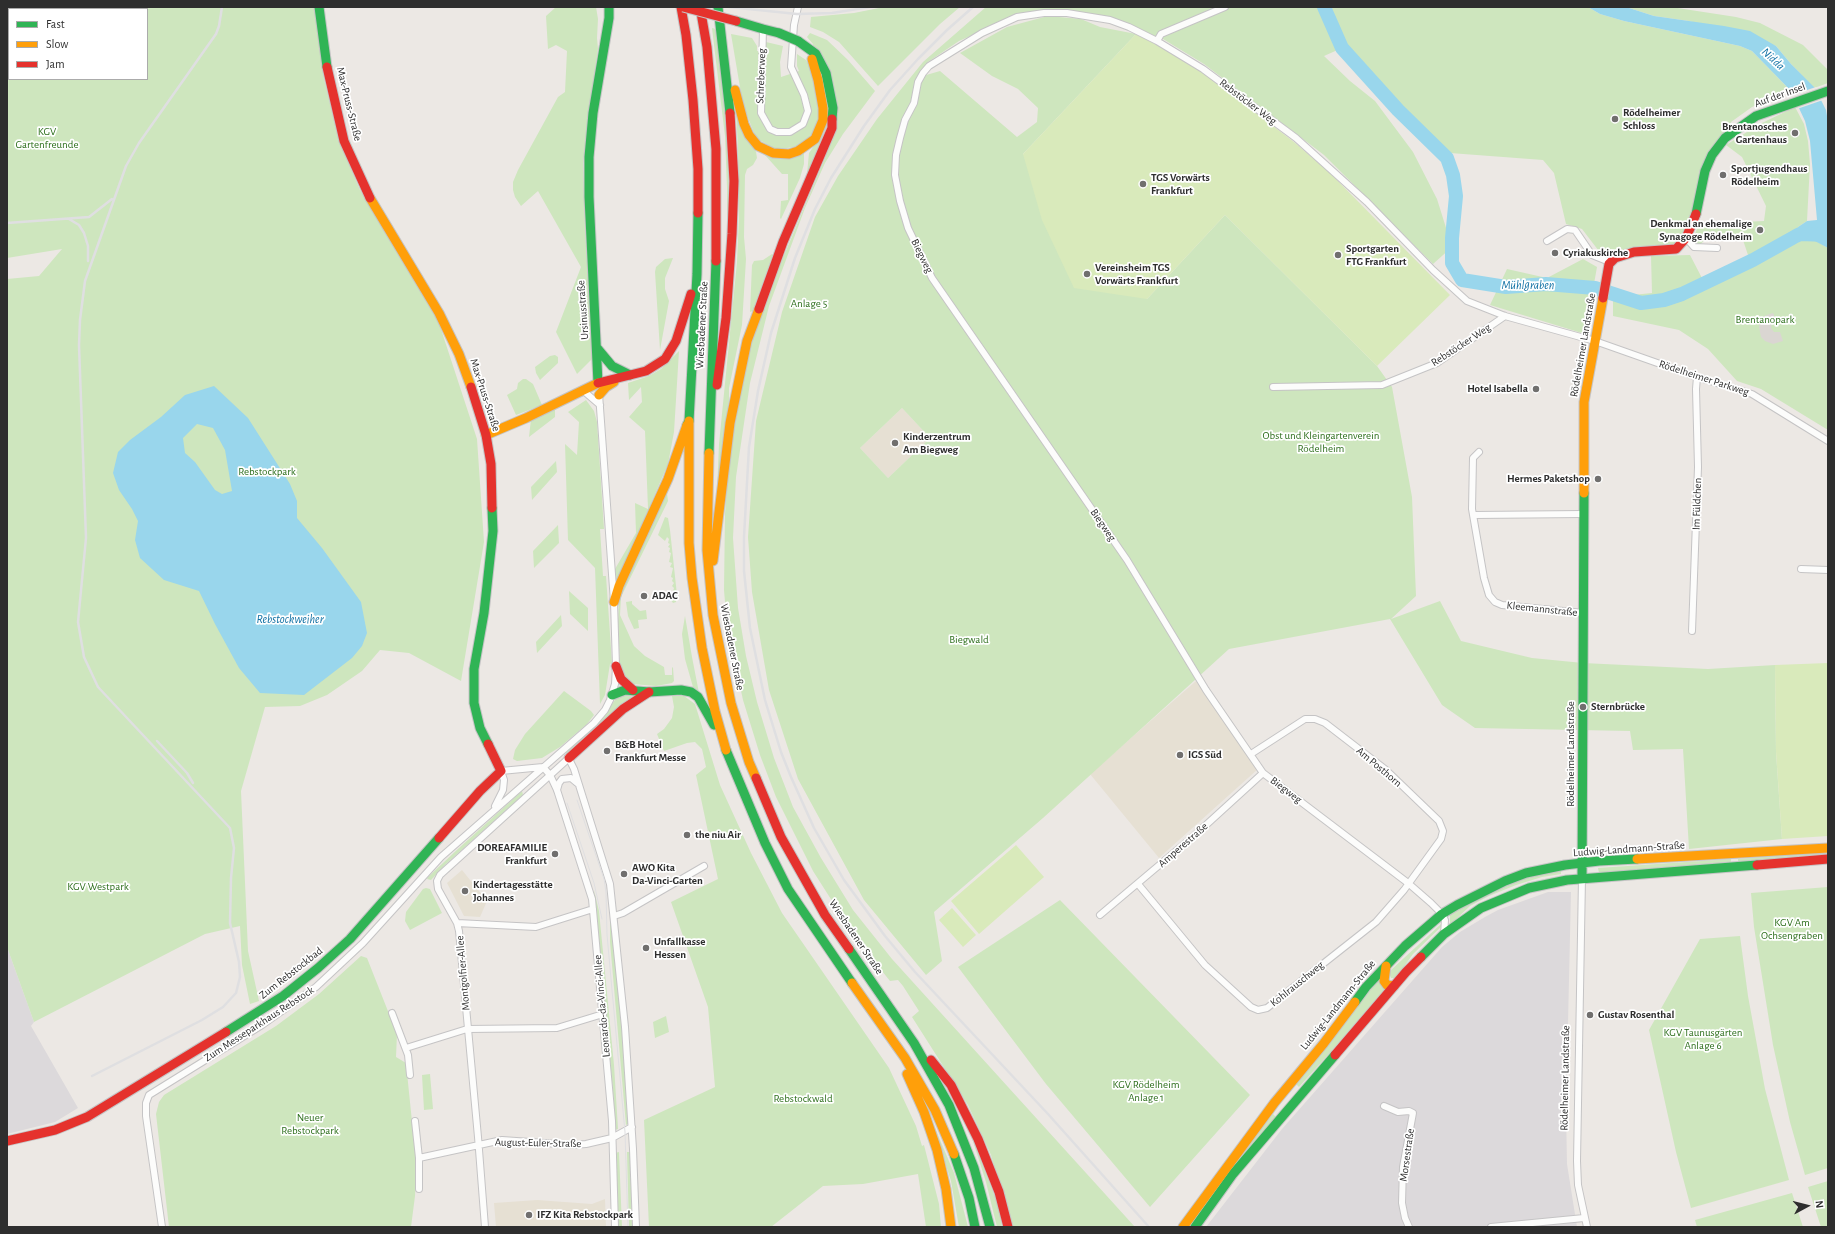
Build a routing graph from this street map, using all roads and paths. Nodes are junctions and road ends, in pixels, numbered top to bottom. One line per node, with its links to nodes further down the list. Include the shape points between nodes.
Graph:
1 (319, 7): 32 (main road, Max-Pruss-Straße, via 328,72 344,141 369,198 439,313 459,354)
2 (682, 7): 8 (main road, bridge); 18 (main road, Wiesbadener Straße, via 698,168)
3 (700, 7): 31 (main road, Wiesbadener Straße, via 707,47 716,149 717,241)
4 (718, 7): 11 (main road)
5 (798, 7): 8 (street, Schreberweg, via 791,67 804,95 808,111 803,124 790,132 770,129 761,113)
6 (1225, 7): 10 (street, via 1160,34)
7 (610, 9): 21 (main road, Ursinusstraße, via 593,113 589,157)
8 (763, 29): 9 (main road, bridge)
9 (798, 41): 11 (main road, via 814,64 823,120 811,143 789,154 764,150 749,135); 39 (main road, via 816,54 826,73 832,108 832,128 783,242 747,341 730,423)
10 (1157, 41): 12 (street, Rebstöcker Weg, via 1110,20 1067,13 1044,13 1017,17 982,33); 19 (street, Rebstöcker Weg, via 1203,69 1296,138 1467,301)
11 (724, 49): 31 (main road, via 732,126 732,234 722,360)
12 (944, 56): 48 (street, Biegweg, via 929,66 918,82 916,98 905,120 896,155 895,175 908,228 932,278 1122,554 1206,690)
13 (1828, 91): 14 (main road, Auf der Insel, via 1756,116 1726,138 1712,155 1705,171 1700,200)
14 (1686, 238): 16 (street, via 1694,247); 17 (main road, Auf der Insel, via 1676,249 1634,252 1615,258)
15 (1547, 241): 17 (street, via 1566,229 1575,230 1592,255)
16 (1717, 248)
17 (1609, 264): 20 (main road, Rödelheimer Landstraße)
18 (697, 274): 22 (main road, via 682,324 669,354 660,363); 30 (main road)
19 (1505, 316): 20 (street, Rebstöcker Weg); 25 (street, Rebstöcker Weg, via 1437,362 1382,385)
20 (1595, 341): 23 (street, Rödelheimer Parkweg); 35 (main road, Rödelheimer Landstraße, via 1585,394)
21 (597, 348): 22 (main road, via 612,366); 24 (main road, Ursinusstraße)
22 (634, 374): 24 (main road); 27 (main road, via 609,385)
23 (1697, 377): 33 (street, Rödelheimer Parkweg, via 1752,394); 42 (street, Im Füldchen, via 1698,467)
24 (598, 383): 26 (main road, via 594,390); 27 (street, Ursinusstraße); 28 (main road)
25 (1274, 387)
26 (586, 393): 28 (main road); 29 (street)
27 (599, 395): 29 (street, Ursinusstraße)
28 (572, 396): 32 (main road)
29 (600, 405): 40 (street, Ursinusstraße)
30 (689, 421): 40 (main road, via 668,479); 47 (main road, via 692,578 702,648)
31 (709, 430): 39 (main road, Wiesbadener Straße, via 707,526)
32 (486, 434): 52 (main road, Max-Pruss-Straße, via 491,464 493,531 484,613 474,669 474,703 480,728)
33 (1828, 441)
34 (1479, 452): 36 (street, Kleemannstraße, via 1473,458)
35 (1583, 514): 36 (street); 41 (main road, Rödelheimer Landstraße)
36 (1474, 515): 41 (street, Kleemannstraße, via 1484,578 1494,602 1502,605)
37 (1801, 569): 38 (street)
38 (1828, 570)
39 (710, 588): 77 (main road, Wiesbadener Straße, via 718,643 737,724 749,762 781,837 825,915)
40 (614, 602): 43 (street)
41 (1584, 613): 60 (main road, Rödelheimer Landstraße)
42 (1692, 631)
43 (616, 666): 44 (main road, via 621,679); 46 (street)
44 (633, 690): 45 (main road); 46 (main road)
45 (649, 692): 47 (main road, via 681,690 698,697); 50 (main road, via 623,709)
46 (612, 694): 49 (street, via 605,710 594,723)
47 (726, 751): 76 (main road, via 765,843 788,889)
48 (1252, 754): 53 (street, Biegweg); 64 (street, Am Posthorn, via 1305,719 1315,720 1325,723 1386,770 1439,821 1443,831 1441,839)
49 (557, 755): 50 (street); 51 (street)
50 (569, 758): 54 (street, Montgolfier-Allee); 55 (street, Leonardo-da-Vinci-Allee)
51 (543, 767): 52 (street); 54 (street, Leonardo-da-Vinci-Allee); 57 (street, Zum Messeparkhaus Rebstock)
52 (501, 771): 57 (street, Max-Pruss-Straße, via 504,780 503,790); 84 (main road, Zum Rebstockbad, via 480,791 350,939 294,988 260,1012 87,1117 55,1130)
53 (1263, 773): 63 (street, Amperestraße); 64 (street, Biegweg)
54 (550, 775): 56 (street, Leonardo-da-Vinci-Allee); 69 (street, Montgolfier-Allee, via 438,877 438,889)
55 (577, 783): 56 (street, via 571,778 562,779); 68 (street, Leonardo-da-Vinci-Allee, via 609,878)
56 (557, 790): 65 (street, Leonardo-da-Vinci-Allee, via 590,890)
57 (492, 812): 89 (street, Zum Messeparkhaus Rebstock, via 441,857 363,943 316,987 262,1025 149,1095 146,1116)
58 (1828, 848): 60 (main road, Ludwig-Landmann-Straße)
59 (1828, 859): 62 (main road)
60 (1582, 863): 62 (main road, Rödelheimer Landstraße); 66 (main road, Ludwig-Landmann-Straße, via 1547,868 1505,881)
61 (704, 866): 68 (street)
62 (1582, 878): 70 (main road, via 1536,886 1504,897 1481,908); 88 (street, Rödelheimer Landstraße, via 1576,1153)
63 (1138, 884): 64 (street, Kohlrauschweg, via 1205,965 1250,1007 1258,1010 1267,1008 1376,922); 67 (street, Amperestraße)
64 (1408, 884): 66 (street, Biegweg)
65 (593, 909): 69 (street, via 536,927); 74 (street, Leonardo-da-Vinci-Allee)
66 (1442, 914): 70 (street, via 1446,926); 71 (main road, Ludwig-Landmann-Straße)
67 (1100, 915)
68 (614, 916): 82 (street, Leonardo-da-Vinci-Allee)
69 (457, 923): 75 (street, Montgolfier-Allee)
70 (1444, 934): 72 (main road)
71 (1386, 966): 72 (main road, via 1384,981 1387,985); 97 (main road, Ludwig-Landmann-Straße, via 1366,987 1275,1102)
72 (1394, 986): 98 (main road, via 1233,1174)
73 (392, 1013): 78 (street)
74 (603, 1014): 75 (street, via 557,1028); 83 (street, Leonardo-da-Vinci-Allee)
75 (467, 1029): 78 (street); 85 (street, Montgolfier-Allee)
76 (887, 1033): 93 (main road, via 913,1086 931,1131 943,1174); 94 (main road, via 919,1080 935,1110 970,1198)
77 (914, 1043): 95 (main road, Wiesbadener Straße, via 934,1075 965,1142); 96 (main road, via 941,1071 966,1113 991,1169)
78 (406, 1048): 79 (street)
79 (410, 1075)
80 (1384, 1106): 99 (street, Morsestraße, via 1398,1112 1413,1113 1403,1168 1402,1203)
81 (415, 1121): 86 (street)
82 (632, 1127): 83 (street, August-Euler-Straße); 92 (street, Leonardo-da-Vinci-Allee)
83 (612, 1138): 85 (street, August-Euler-Straße, via 581,1145 502,1140); 91 (street, Leonardo-da-Vinci-Allee)
84 (7, 1141)
85 (479, 1144): 86 (street, August-Euler-Straße); 90 (street, Montgolfier-Allee)
86 (419, 1158): 87 (street)
87 (418, 1189)
88 (1584, 1218): 100 (street); 101 (street, Rödelheimer Landstraße)
89 (162, 1227)
90 (485, 1227)
91 (615, 1227)
92 (636, 1227)
93 (951, 1227)
94 (975, 1227)
95 (990, 1227)
96 (1008, 1227)
97 (1183, 1227)
98 (1195, 1227)
99 (1409, 1227)
100 (1491, 1227)
101 (1587, 1227)

